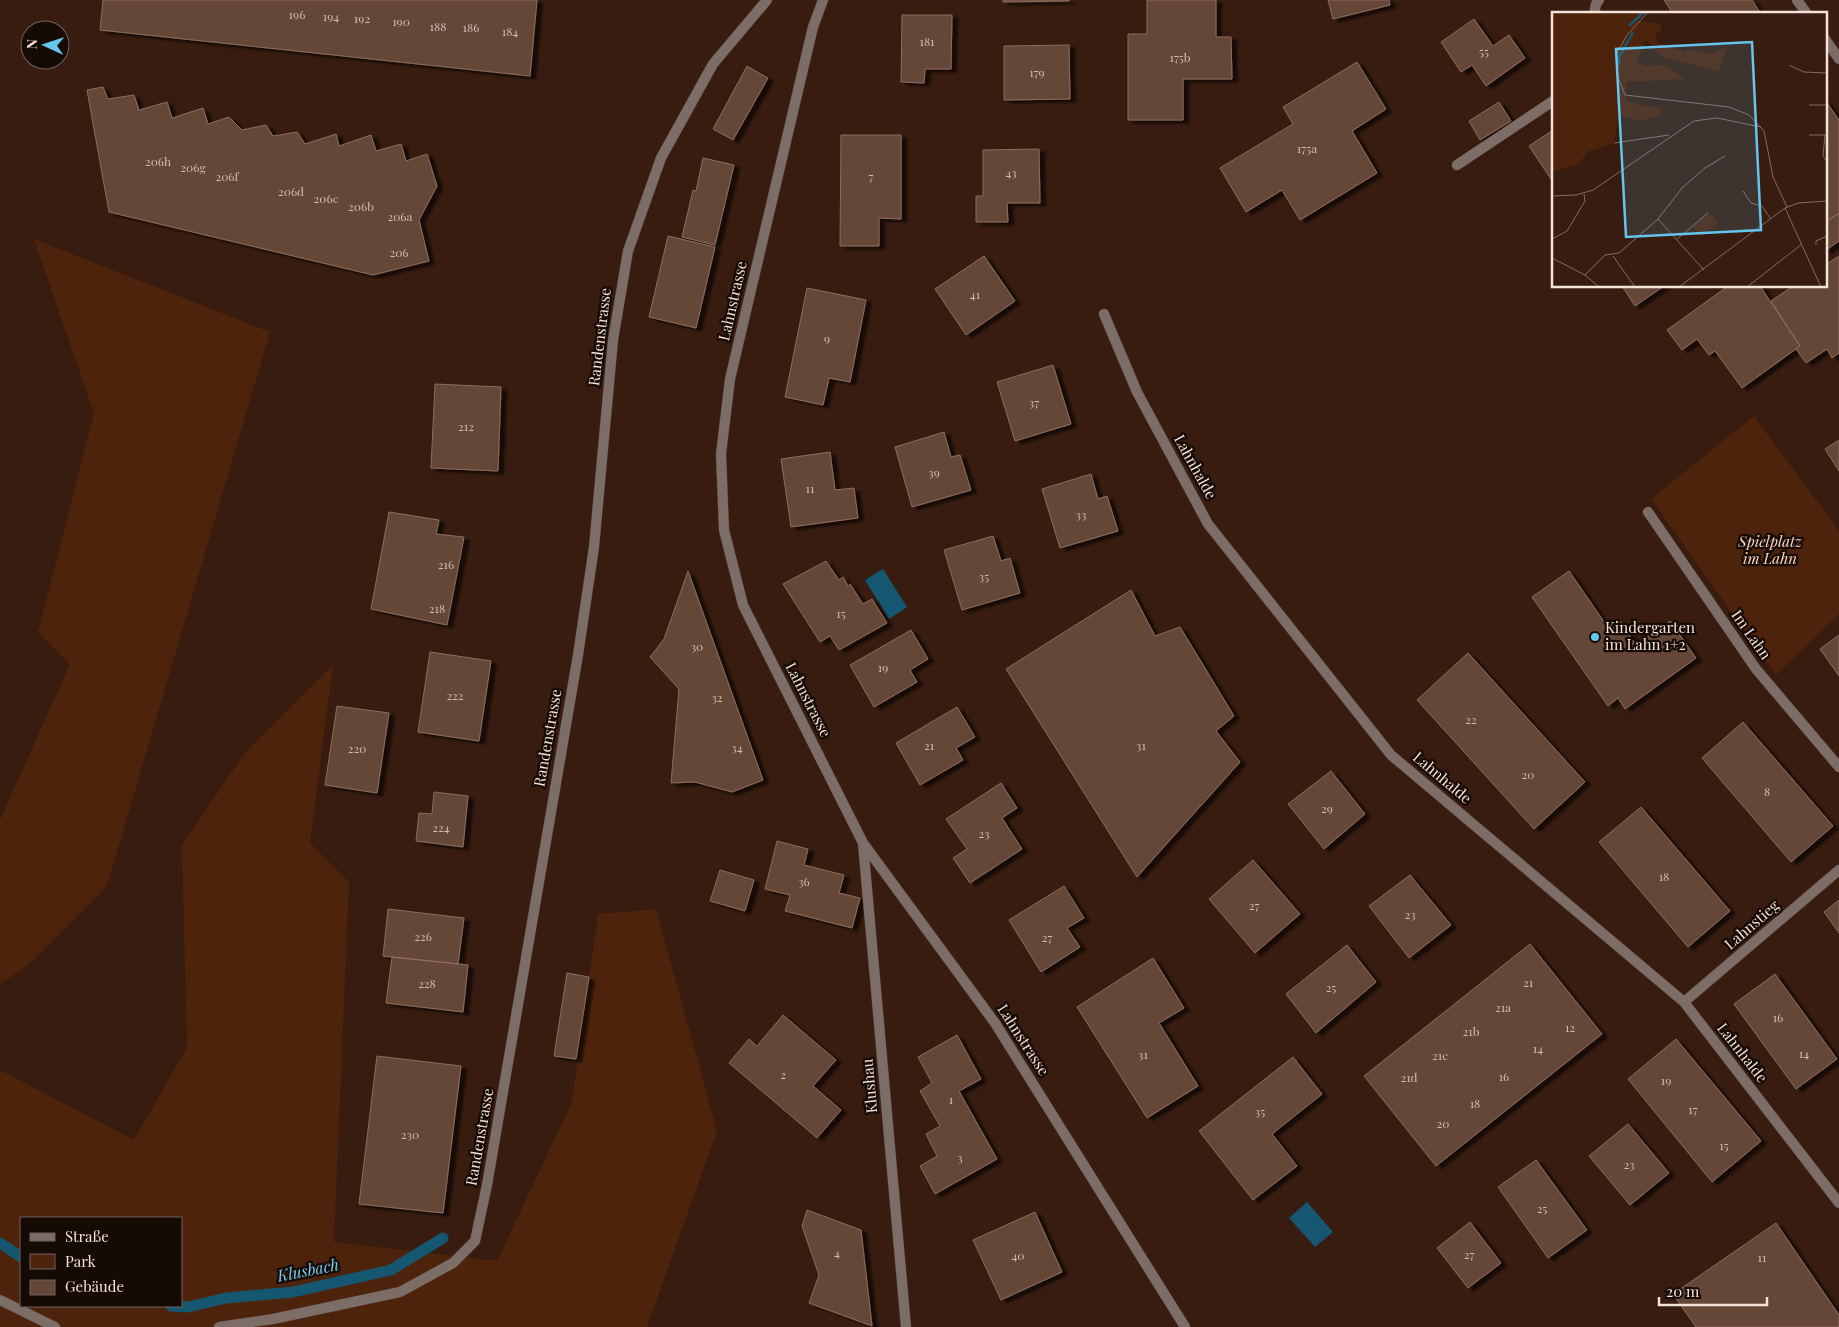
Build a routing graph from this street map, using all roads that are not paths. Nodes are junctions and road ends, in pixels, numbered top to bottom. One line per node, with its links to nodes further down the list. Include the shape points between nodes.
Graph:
1 (767, 0): 20 (street, Randenstrasse, via 713,64 661,158 628,251 613,340 594,547 578,655 475,1241 453,1263 400,1292 273,1320)
2 (823, 0): 14 (street, Lahnstrasse, via 813,27 730,379 721,454 724,530 743,604)
3 (1599, 0): 5 (street)
4 (1797, 0): 6 (street)
5 (1594, 12)
6 (1806, 12)
7 (1826, 40): 8 (street)
8 (1839, 59)
9 (1552, 102): 10 (street)
10 (1457, 165)
11 (1104, 314): 16 (street, Lahnhalde, via 1137,392 1208,524 1391,755)
12 (1648, 512): 13 (street, Im Lahn, via 1756,669)
13 (1839, 768)
14 (863, 843): 21 (street, Klushau); 22 (street, Lahnstrasse, via 996,1023)
15 (1839, 870): 16 (street, Lahnstieg)
16 (1684, 1002): 17 (street, Lahnhalde)
17 (1839, 1203)
18 (0, 1300): 19 (street)
19 (55, 1327)
20 (219, 1327)
21 (906, 1327)
22 (1185, 1327)

